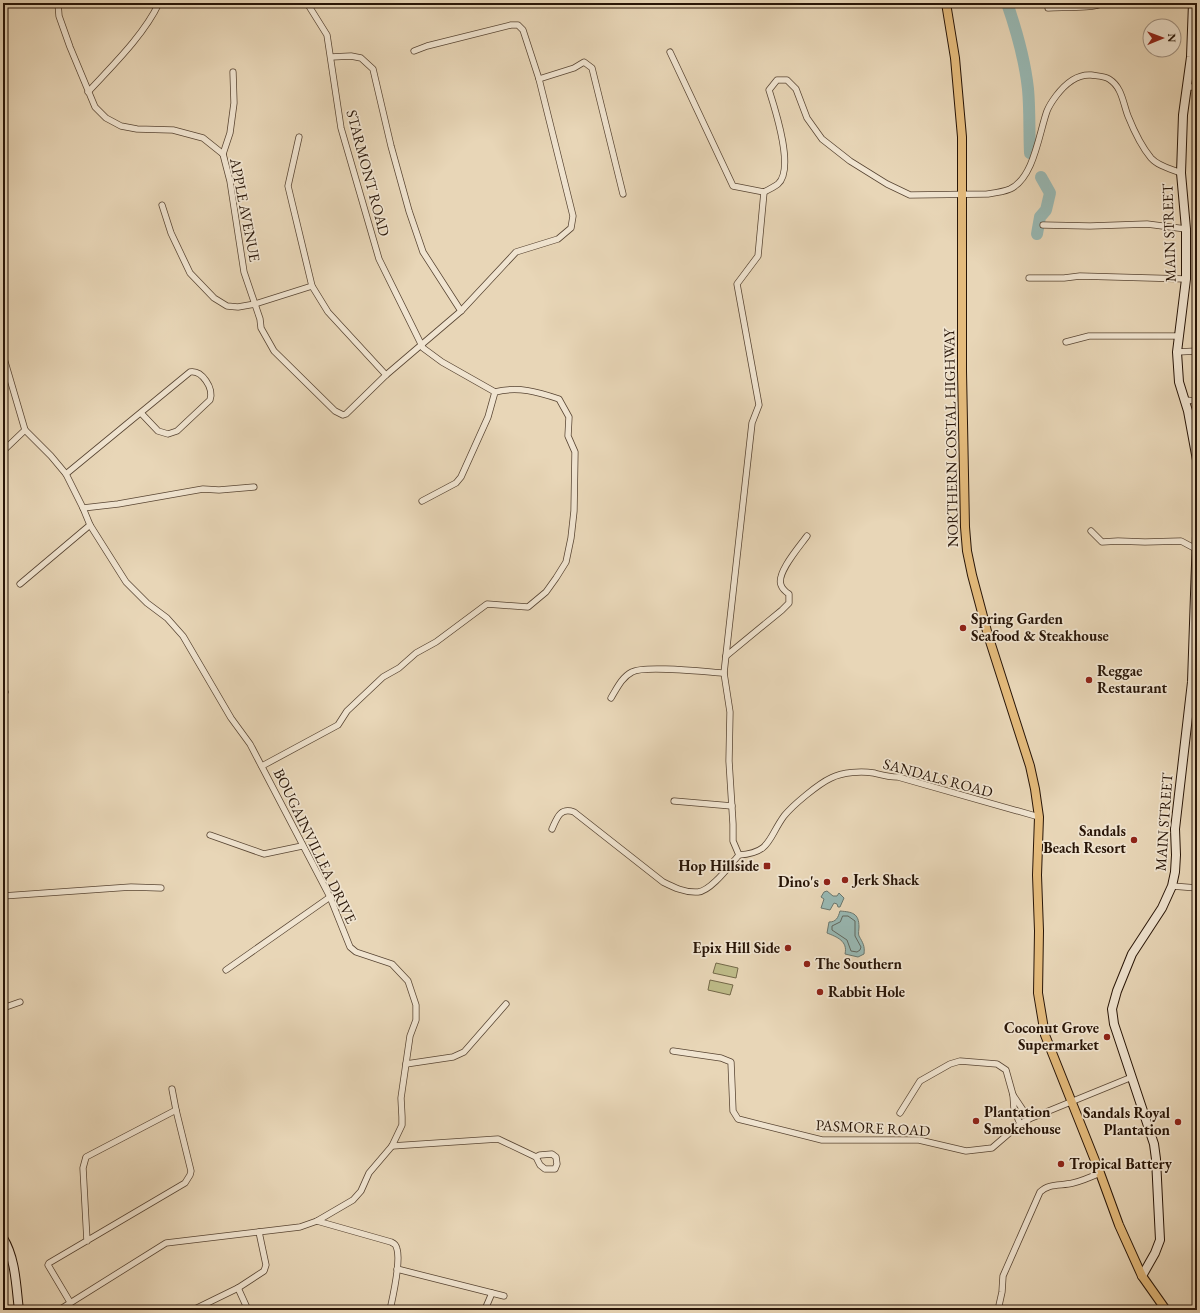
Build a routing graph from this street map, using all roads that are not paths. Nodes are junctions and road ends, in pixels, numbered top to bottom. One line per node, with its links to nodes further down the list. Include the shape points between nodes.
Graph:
1 (58, 3): 15 (street, APPLE AVENUE, via 59,16)
2 (159, 3): 15 (street, via 142,31)
3 (307, 3): 10 (street, STARMONT ROAD, via 327,35)
4 (946, 3): 21 (main road, NORTHERN COSTAL HIGHWAY, via 962,137)
5 (1103, 3): 7 (street, via 1090,7)
6 (1193, 3): 13 (street, MAIN STREET)
7 (1048, 8)
8 (414, 51): 12 (street, via 518,25 523,30)
9 (670, 52): 19 (street, via 733,186)
10 (331, 57): 29 (street, via 361,58 373,69 391,146 423,252); 32 (street, STARMONT ROAD, via 341,128 379,259)
11 (233, 72): 17 (street, via 234,103 230,133)
12 (539, 79): 20 (street, via 574,68 584,62 592,68); 29 (street, via 573,216 571,228 558,239 516,252)
13 (1188, 87): 14 (street); 18 (street, MAIN STREET, via 1183,115)
14 (1197, 87)
15 (88, 92): 17 (street, APPLE AVENUE, via 95,107 106,118 121,126 173,130 203,138)
16 (299, 137): 27 (street, via 288,186)
17 (223, 154): 28 (street, APPLE AVENUE, via 230,181 244,272)
18 (1181, 172): 21 (street, via 1152,160 1142,147 1116,86 1108,79 1086,74 1069,82 1047,110 1037,149 1019,183 998,192); 24 (street, MAIN STREET)
19 (764, 192): 21 (street, via 779,184 785,167 781,129 769,90 777,80 787,80 796,89 807,118 822,139 850,161 910,195); 54 (street, via 758,256 737,284 759,405 752,423)
20 (623, 194)
21 (962, 194): 60 (main road, NORTHERN COSTAL HIGHWAY, via 963,444 967,551 988,636 1030,766)
22 (162, 205): 28 (street, via 180,254 190,273 201,286 227,306)
23 (1043, 225): 24 (street, via 1146,224)
24 (1186, 229): 26 (street, MAIN STREET)
25 (1029, 278): 26 (street, via 1080,276)
26 (1186, 279): 30 (street, MAIN STREET)
27 (312, 286): 28 (street); 36 (street, via 328,312)
28 (255, 304): 36 (street, APPLE AVENUE, via 261,328 274,350 342,415)
29 (461, 311): 32 (street)
30 (1178, 336): 31 (street, via 1088,336); 34 (street, MAIN STREET)
31 (1066, 342)
32 (422, 345): 36 (street); 37 (street, via 442,362)
33 (1197, 351): 34 (street)
34 (1177, 352): 38 (street, MAIN STREET, via 1178,382)
35 (3, 355): 41 (street, BOUGAINVILLEA DRIVE)
36 (386, 375)
37 (495, 392): 46 (street, via 488,418 461,477 456,483); 57 (street, via 519,389 560,399 569,417 568,436 575,452 574,511 572,538 566,562 546,592 528,607 488,604 383,677 347,711 338,725)
38 (1184, 400): 39 (street); 43 (street, MAIN STREET)
39 (1197, 401)
40 (141, 413): 40 (street, via 190,372 199,373 210,387 212,396 207,404 173,433 158,431); 44 (street)
41 (25, 430): 42 (street); 44 (street, BOUGAINVILLEA DRIVE)
42 (3, 451)
43 (1197, 460)
44 (66, 474): 47 (street, BOUGAINVILLEA DRIVE)
45 (254, 487): 47 (street, via 203,490)
46 (422, 501)
47 (83, 508): 48 (street, BOUGAINVILLEA DRIVE)
48 (90, 525): 53 (street); 57 (street, BOUGAINVILLEA DRIVE, via 126,582 167,618 182,636)
49 (1091, 531): 52 (street, via 1102,542 1181,541)
50 (807, 536): 54 (street, via 780,578 781,586 789,594 789,603)
51 (1197, 536): 52 (street, MAIN STREET)
52 (1196, 549): 65 (street, MAIN STREET, via 1192,682 1175,829 1176,854)
53 (20, 584)
54 (726, 656): 55 (street)
55 (724, 673): 56 (street, via 651,668 634,670 624,678); 59 (street, via 730,712 729,761)
56 (611, 698)
57 (262, 766): 63 (street, BOUGAINVILLEA DRIVE)
58 (674, 802): 59 (street)
59 (732, 806): 64 (street, via 733,841)
60 (1039, 818): 64 (street, SANDALS ROAD, via 898,777 852,773 832,777 806,795 784,816 764,848 753,854); 79 (main road, NORTHERN COSTAL HIGHWAY, via 1038,993 1045,1035)
61 (552, 829): 64 (street, via 558,815 566,810 574,812 663,882 678,889 699,892 710,887)
62 (210, 835): 63 (street, via 264,854)
63 (302, 846): 69 (street, BOUGAINVILLEA DRIVE)
64 (739, 855)
65 (1172, 886): 67 (street); 76 (street, MAIN STREET, via 1156,918 1132,954 1112,1010 1114,1024)
66 (161, 888): 68 (street, via 131,887)
67 (1197, 888)
68 (3, 896)
69 (330, 897): 70 (street); 75 (street, BOUGAINVILLEA DRIVE, via 350,947 356,952 392,964 408,982 416,1005 416,1020 410,1036)
70 (226, 970)
71 (20, 1002): 73 (street)
72 (506, 1004): 75 (street, via 464,1052 453,1057)
73 (3, 1008)
74 (673, 1051): 83 (street, PASMORE ROAD, via 721,1058 731,1062 734,1111 738,1119 822,1140 919,1140 966,1150 992,1148)
75 (406, 1064): 84 (street, BOUGAINVILLEA DRIVE, via 400,1098 402,1125)
76 (1132, 1077): 79 (street, PASMORE ROAD); 92 (street, MAIN STREET, via 1154,1144 1156,1159 1160,1240)
77 (172, 1089): 80 (street)
78 (1013, 1094): 81 (street, via 1006,1070 997,1064 960,1061 920,1081); 82 (street); 83 (street, via 1014,1110)
79 (1072, 1102): 82 (street, PASMORE ROAD); 86 (main road, NORTHERN COSTAL HIGHWAY)
80 (176, 1110): 90 (street, via 86,1157 83,1168); 90 (street, via 191,1171 188,1179)
81 (900, 1113)
82 (1029, 1119): 83 (street, PASMORE ROAD)
83 (1020, 1124)
84 (392, 1146): 85 (street, via 498,1139); 87 (street, BOUGAINVILLEA DRIVE, via 369,1173 361,1191 353,1200)
85 (536, 1157)
86 (1100, 1174): 92 (main road, NORTHERN COSTAL HIGHWAY); 103 (street, via 1075,1183 1045,1187 1040,1192 1003,1276)
87 (317, 1221): 88 (street, BOUGAINVILLEA DRIVE, via 300,1227); 91 (street, via 395,1244 398,1252)
88 (259, 1232): 93 (street, via 266,1265 264,1271); 96 (street, BOUGAINVILLEA DRIVE, via 166,1243)
89 (3, 1238): 97 (street, via 13,1264)
90 (87, 1241): 96 (street, via 48,1263)
91 (397, 1269): 94 (street); 101 (street)
92 (1142, 1276): 104 (main road, NORTHERN COSTAL HIGHWAY)
93 (238, 1288): 99 (street); 100 (street)
94 (492, 1293): 95 (street); 102 (street)
95 (504, 1296)
96 (70, 1302): 98 (street, BOUGAINVILLEA DRIVE)
97 (19, 1310)
98 (59, 1310)
99 (193, 1310)
100 (248, 1310)
101 (390, 1310)
102 (483, 1310)
103 (998, 1310)
104 (1166, 1310)

